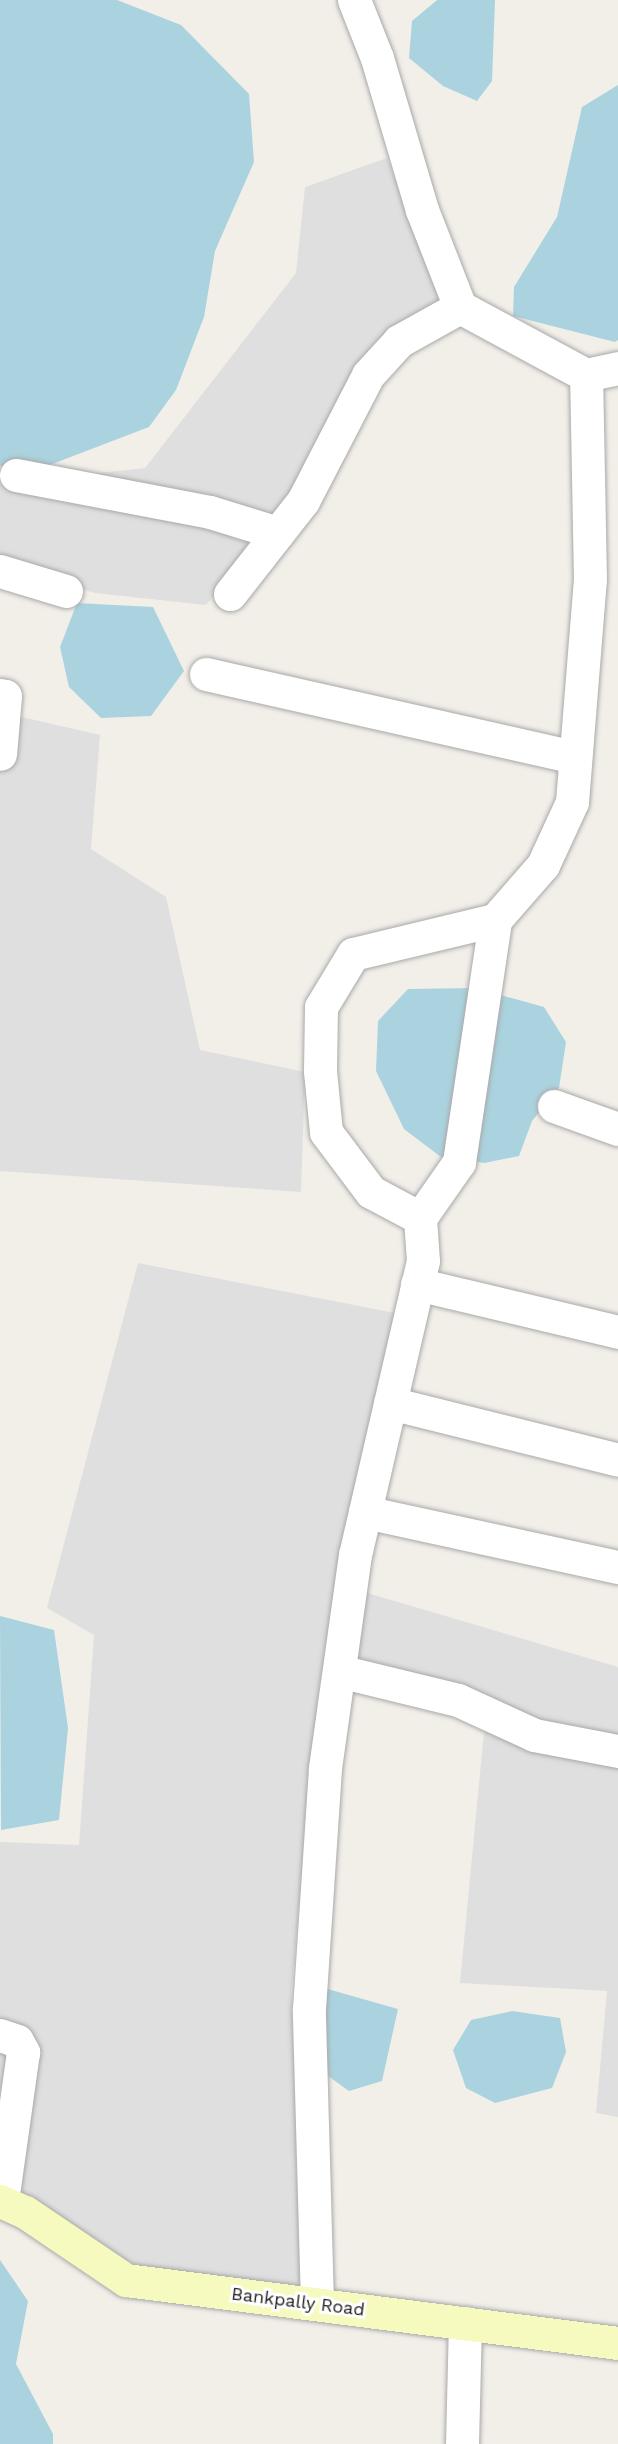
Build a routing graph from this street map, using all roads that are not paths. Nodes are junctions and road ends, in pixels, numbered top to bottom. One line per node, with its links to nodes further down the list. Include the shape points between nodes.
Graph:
1 (354, 0): 2 (street, via 377,58 422,210)
2 (460, 307): 4 (street); 6 (street, via 399,341 368,375 303,501)
3 (618, 368): 4 (street)
4 (586, 375): 13 (street, via 590,580)
5 (16, 475): 6 (street, via 210,512)
6 (278, 533): 9 (street)
7 (0, 571): 8 (street)
8 (66, 591)
9 (230, 594)
10 (206, 674): 13 (street)
11 (0, 695): 12 (street, via 5,696)
12 (0, 754)
13 (574, 757): 14 (street, via 572,802 543,865)
14 (495, 920): 17 (street, via 459,1162); 17 (street, via 353,954 321,1007 320,1071 326,1132 370,1192)
15 (554, 1106): 16 (street)
16 (618, 1129)
17 (420, 1218): 18 (street, via 423,1261)
18 (417, 1284): 19 (street); 20 (street)
19 (618, 1332)
20 (390, 1403): 21 (street); 22 (street)
21 (618, 1460)
22 (365, 1512): 23 (street); 24 (street)
23 (618, 1567)
24 (339, 1671): 25 (street, via 458,1700 534,1735); 28 (street, via 325,1768 309,2009)
25 (618, 1751)
26 (0, 2035): 27 (street, via 17,2041 23,2052)
27 (1, 2201): 28 (street, Bankpally Road, via 126,2280)
28 (317, 2304): 29 (street, Bankpally Road)
29 (465, 2323): 30 (street, Bankpally Road); 31 (street)
30 (618, 2343)
31 (462, 2444)

